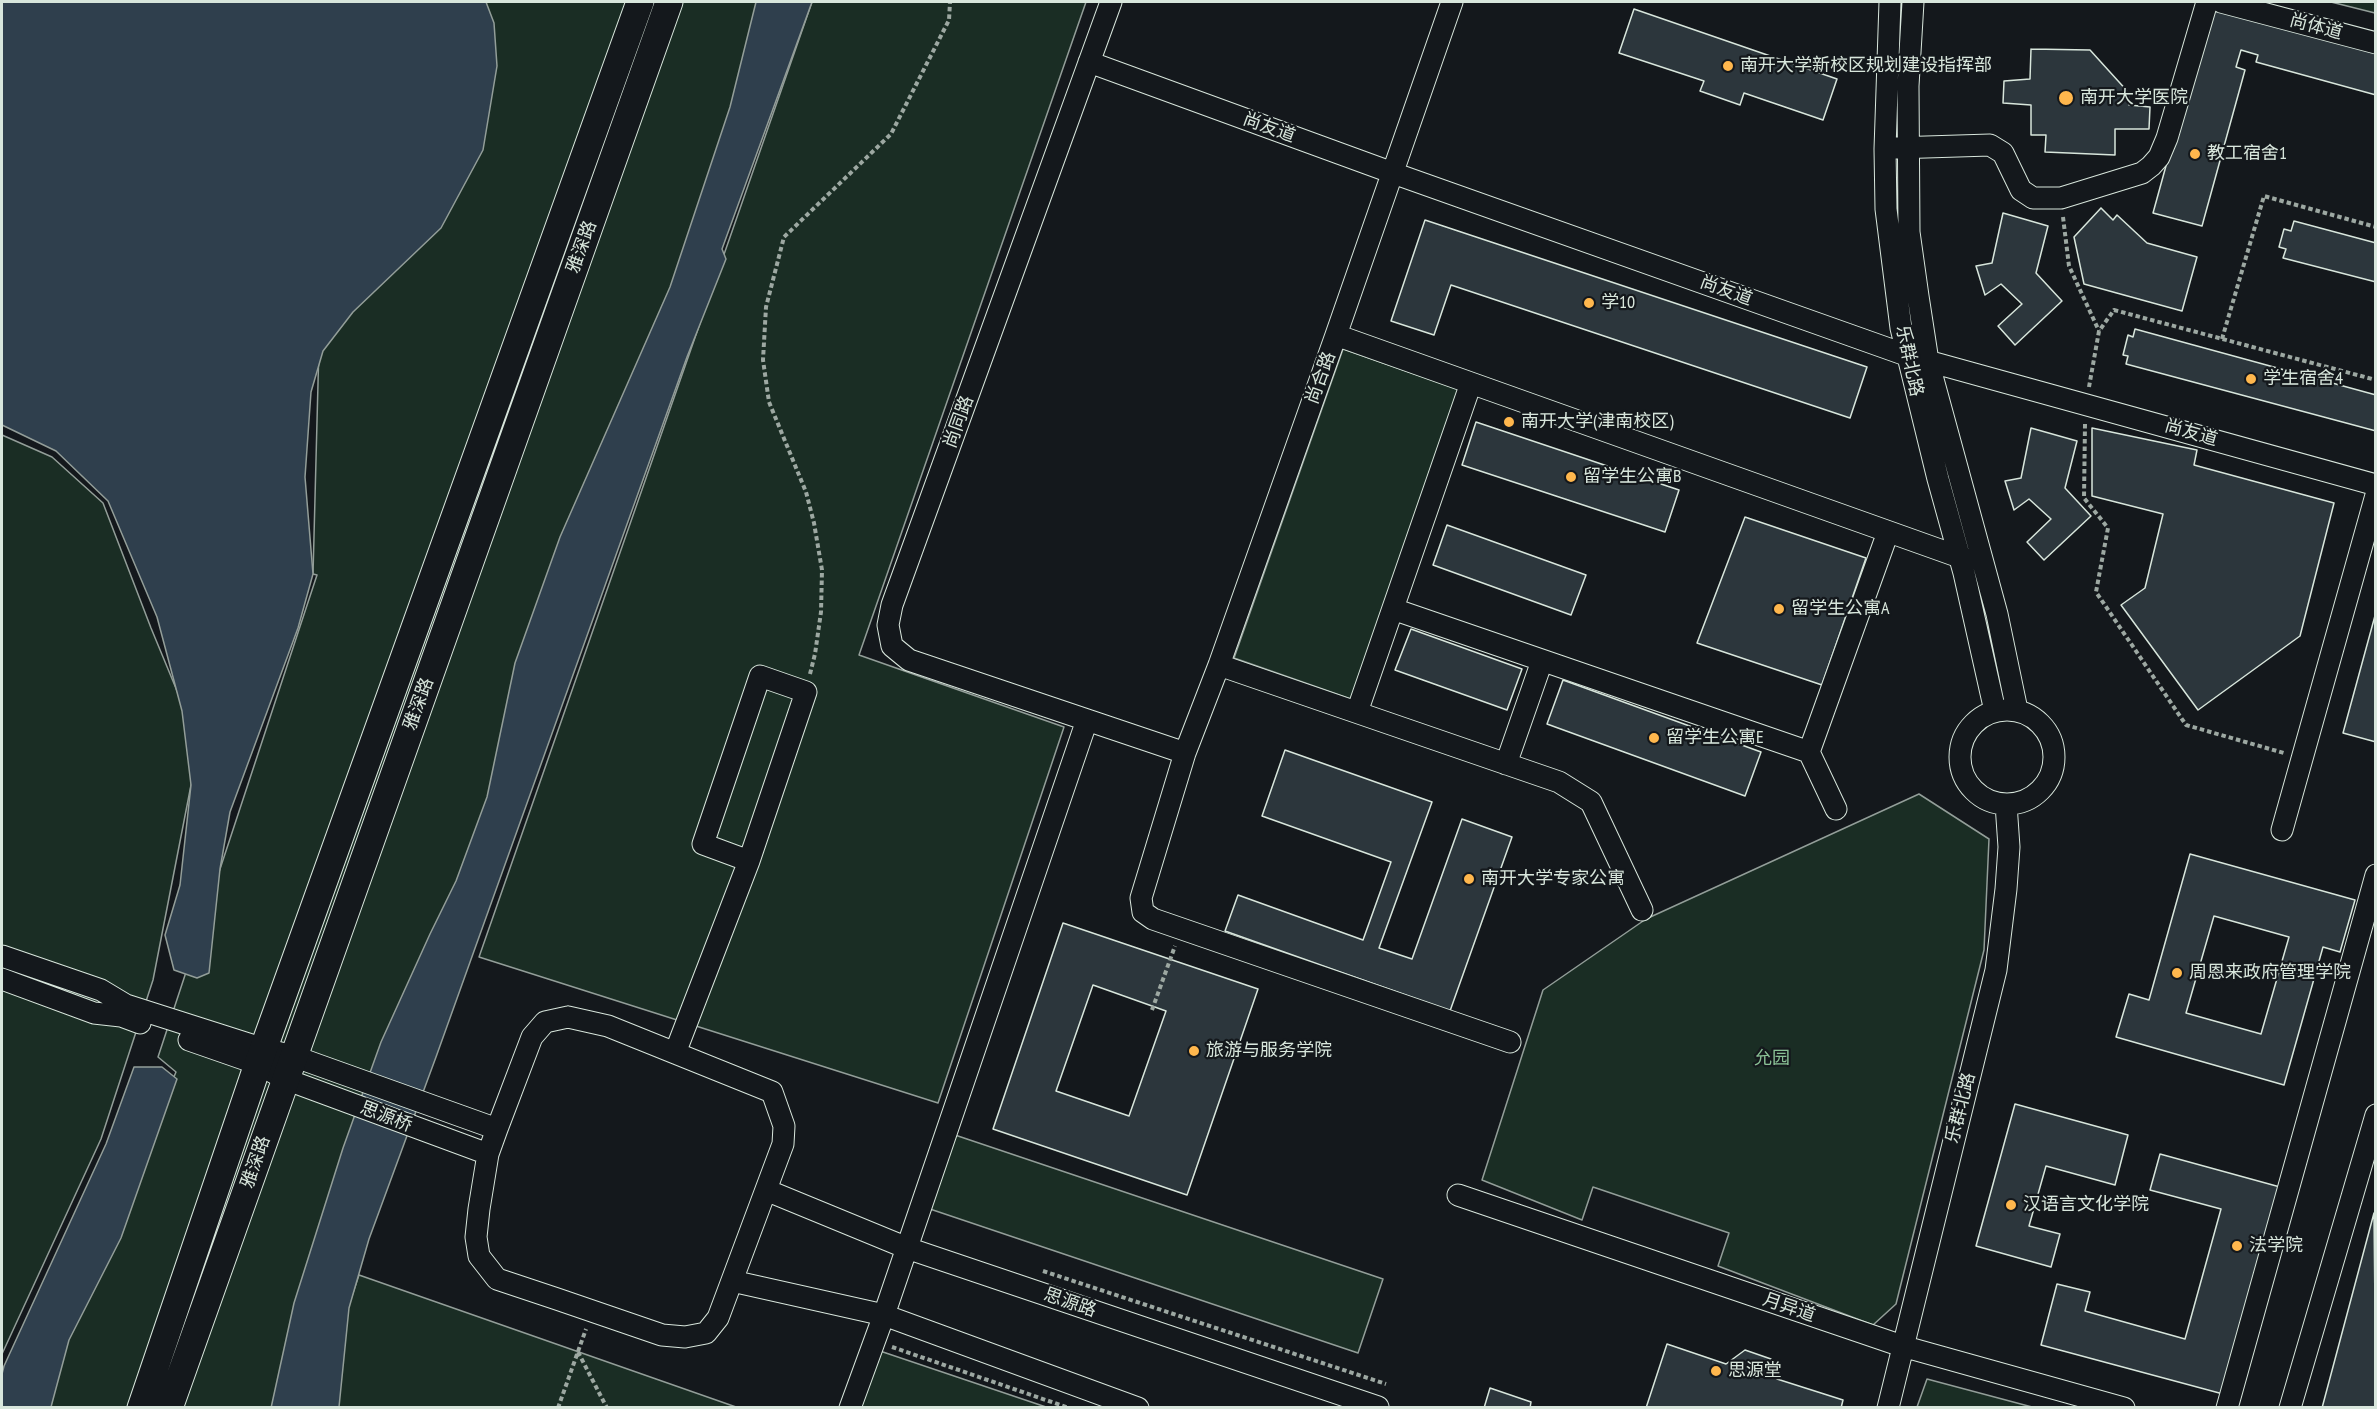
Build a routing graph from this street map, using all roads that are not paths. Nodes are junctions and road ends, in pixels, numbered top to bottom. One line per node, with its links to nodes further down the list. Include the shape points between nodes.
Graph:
1 (640, 2): 43 (main road, 雅深路)
2 (669, 2): 44 (main road, 雅深路)
3 (1111, 2): 10 (street, 尚同路)
4 (1452, 2): 13 (street, 尚合路)
5 (1890, 2): 12 (street, 乐群北路)
6 (1913, 2): 11 (street, 乐群北路)
7 (2207, 2): 11 (street, via 2167,138 2159,157 2142,173 2061,198 2033,198 2021,190 2003,153 1990,145)
8 (2221, 2): 9 (street, 尚体道)
9 (2376, 43)
10 (1089, 62): 13 (street, 尚友道); 29 (street, 尚同路, via 888,625 892,646 909,660)
11 (1908, 148): 12 (street); 16 (street, 乐群北路, via 1909,232)
12 (1885, 149): 15 (street, 乐群北路, via 1886,209)
13 (1394, 173): 14 (street, 尚合路); 15 (street, 尚友道)
14 (1336, 335): 17 (street); 25 (street, 尚合路)
15 (1906, 355): 16 (street, 尚友道); 21 (street, 乐群北路)
16 (1928, 361): 18 (street, 尚友道); 22 (street, 乐群北路)
17 (1471, 383): 20 (street); 23 (street)
18 (2376, 485)
19 (2376, 495): 35 (street)
20 (1888, 532): 21 (street); 30 (street)
21 (1960, 557): 22 (street); 27 (street, 乐群北路)
22 (1984, 566): 26 (street, 乐群北路)
23 (1393, 609): 24 (street); 28 (street)
24 (1542, 661): 30 (street); 32 (street)
25 (1219, 664): 28 (street); 31 (street, 尚合路)
26 (2018, 710): 27 (street); 33 (street, via 2043,725 2051,737 2054,766 2050,779 2037,794 2019,803)
27 (1995, 711): 33 (street, via 1972,725 1964,736 1960,763 1971,788 1993,802)
28 (1357, 712): 32 (street)
29 (1087, 720): 31 (street, 尚同路); 50 (street)
30 (1809, 752): 34 (street)
31 (1185, 753): 41 (street, 尚合路, via 1141,898 1143,912 1181,929)
32 (1506, 764): 38 (street, via 1559,782 1591,802)
33 (2006, 804): 53 (street, 乐群北路, via 2007,889 1996,970)
34 (1836, 809)
35 (2282, 830)
36 (749, 861): 36 (street, via 703,844 760,676 806,692); 42 (street)
37 (2376, 875): 61 (street)
38 (1642, 910)
39 (2, 956): 43 (street, via 101,990 126,1005)
40 (2, 979): 43 (street, via 94,1012 121,1016)
41 (1510, 1042)
42 (675, 1053): 46 (street, via 608,1026 568,1017 545,1022 532,1037); 48 (street, via 772,1092 784,1126 783,1144)
43 (261, 1057): 44 (street); 54 (main road, 雅深路)
44 (289, 1067): 46 (street, 思源桥, via 357,1080); 47 (street, 思源桥, via 349,1102); 55 (main road, 雅深路)
45 (2376, 1115): 62 (street)
46 (497, 1129): 47 (street)
47 (488, 1154): 51 (street, via 476,1237 479,1256 497,1279 662,1335 685,1337 706,1333 718,1318)
48 (766, 1190): 50 (street, 思源路); 51 (street)
49 (1458, 1194): 53 (street, 月异道)
50 (907, 1248): 52 (street); 58 (street, 思源路)
51 (732, 1281): 52 (street)
52 (884, 1315): 56 (street); 57 (street)
53 (1902, 1346): 59 (street, 乐群北路); 60 (street, 月异道)
54 (141, 1407)
55 (169, 1407)
56 (850, 1407)
57 (1138, 1407)
58 (1378, 1407)
59 (1888, 1407)
60 (2124, 1407)
61 (2227, 1407)
62 (2290, 1407)

